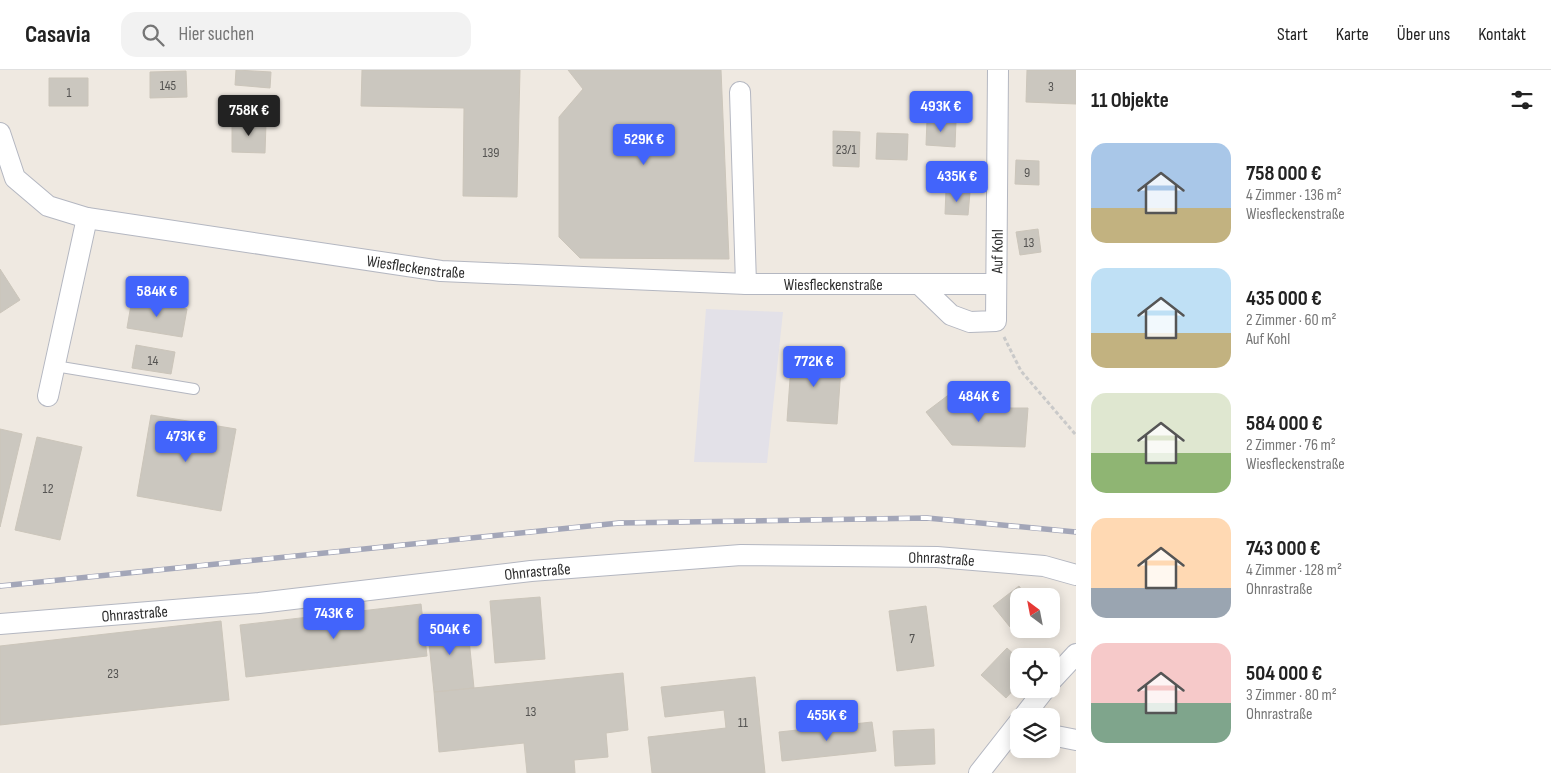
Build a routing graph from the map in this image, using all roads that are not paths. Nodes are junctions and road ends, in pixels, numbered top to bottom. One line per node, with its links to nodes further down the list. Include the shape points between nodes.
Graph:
1 (998, 70): 6 (street, Auf Kohl)
2 (740, 92): 5 (street)
3 (0, 134): 4 (street, Wiesfleckenstraße, via 15,178 48,206)
4 (87, 218): 5 (street, Wiesfleckenstraße, via 441,271); 8 (street)
5 (746, 284): 7 (street, Wiesfleckenstraße)
6 (996, 284): 7 (street, Wiesfleckenstraße); 7 (street, via 996,321 970,322 951,315)
7 (920, 285)
8 (55, 366): 9 (lane); 10 (street)
9 (194, 388)
10 (48, 396)
11 (1076, 575): 12 (street, Ohnrastraße, via 1044,566 937,557 741,555 531,571 259,603)
12 (0, 624)
13 (1076, 654): 14 (street)
14 (1060, 671)
15 (1010, 735): 18 (street)
16 (1060, 737): 17 (street)
17 (1076, 740)
18 (979, 773)

